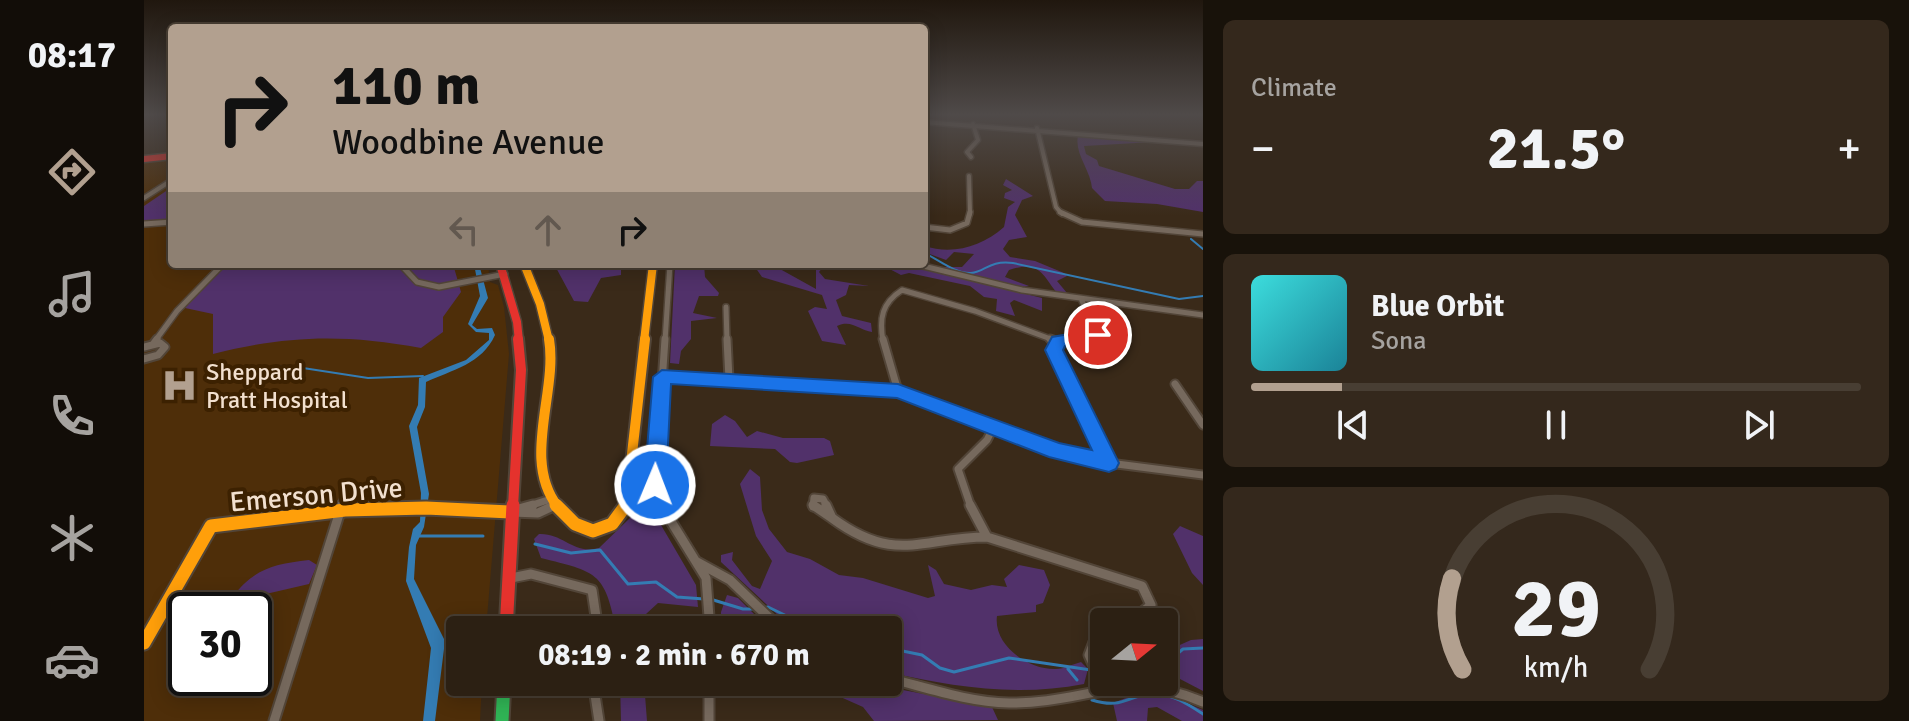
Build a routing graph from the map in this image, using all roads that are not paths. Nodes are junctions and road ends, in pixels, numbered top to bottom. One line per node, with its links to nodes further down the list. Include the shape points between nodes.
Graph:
1 (970, 149): 5 (street)
2 (1042, 149): 12 (street, via 1056,207 1064,216)
3 (168, 154): 4 (street)
4 (144, 157)
5 (971, 157)
6 (969, 176): 11 (street, via 967,223 950,230)
7 (168, 184): 8 (street)
8 (144, 198)
9 (168, 222): 10 (street)
10 (144, 224)
11 (928, 227)
12 (1203, 234)
13 (219, 268): 25 (street)
14 (404, 268): 20 (street, via 428,285 466,284)
15 (502, 268): 20 (street)
16 (525, 268): 37 (street, via 550,349 542,463)
17 (653, 268): 37 (street, via 626,508 616,523 596,531 574,525)
18 (670, 268): 28 (street)
19 (928, 268): 21 (street)
20 (505, 274): 39 (street, via 520,354)
21 (1082, 301): 23 (street); 24 (street, via 1098,335)
22 (726, 307): 29 (street)
23 (1203, 315)
24 (1058, 342): 31 (street, via 902,290 888,300 881,319); 34 (street, via 1055,353)
25 (154, 343): 26 (street); 27 (street, via 163,344 164,350)
26 (144, 347)
27 (144, 359)
28 (662, 377): 29 (street); 42 (street, via 654,470 657,495 672,528)
29 (729, 379): 31 (street)
30 (1175, 384): 32 (street)
31 (898, 391): 33 (street)
32 (1203, 425)
33 (994, 426): 34 (street, via 1057,451); 41 (street, via 958,469)
34 (1109, 463): 35 (street)
35 (1203, 475)
36 (346, 493): 38 (street)
37 (553, 502): 39 (street, via 538,513)
38 (340, 511): 39 (street, Emerson Drive); 49 (street, Emerson Drive, via 211,526); 57 (street)
39 (512, 512): 43 (street)
40 (832, 518): 41 (street, via 867,538 903,547)
41 (987, 537): 44 (street, via 1142,586 1151,605)
42 (697, 562): 47 (street, via 706,578); 48 (street, via 713,568)
43 (509, 578): 45 (street); 46 (street, via 531,574 592,590)
44 (1147, 608)
45 (507, 616)
46 (596, 616)
47 (710, 616)
48 (766, 616)
49 (144, 643)
50 (902, 681): 52 (street, via 1012,703)
51 (1178, 688): 56 (street)
52 (1090, 690)
53 (503, 696): 58 (street)
54 (595, 696): 59 (street)
55 (709, 696): 60 (street)
56 (1203, 702)
57 (274, 721)
58 (502, 721)
59 (599, 721)
60 (709, 721)

